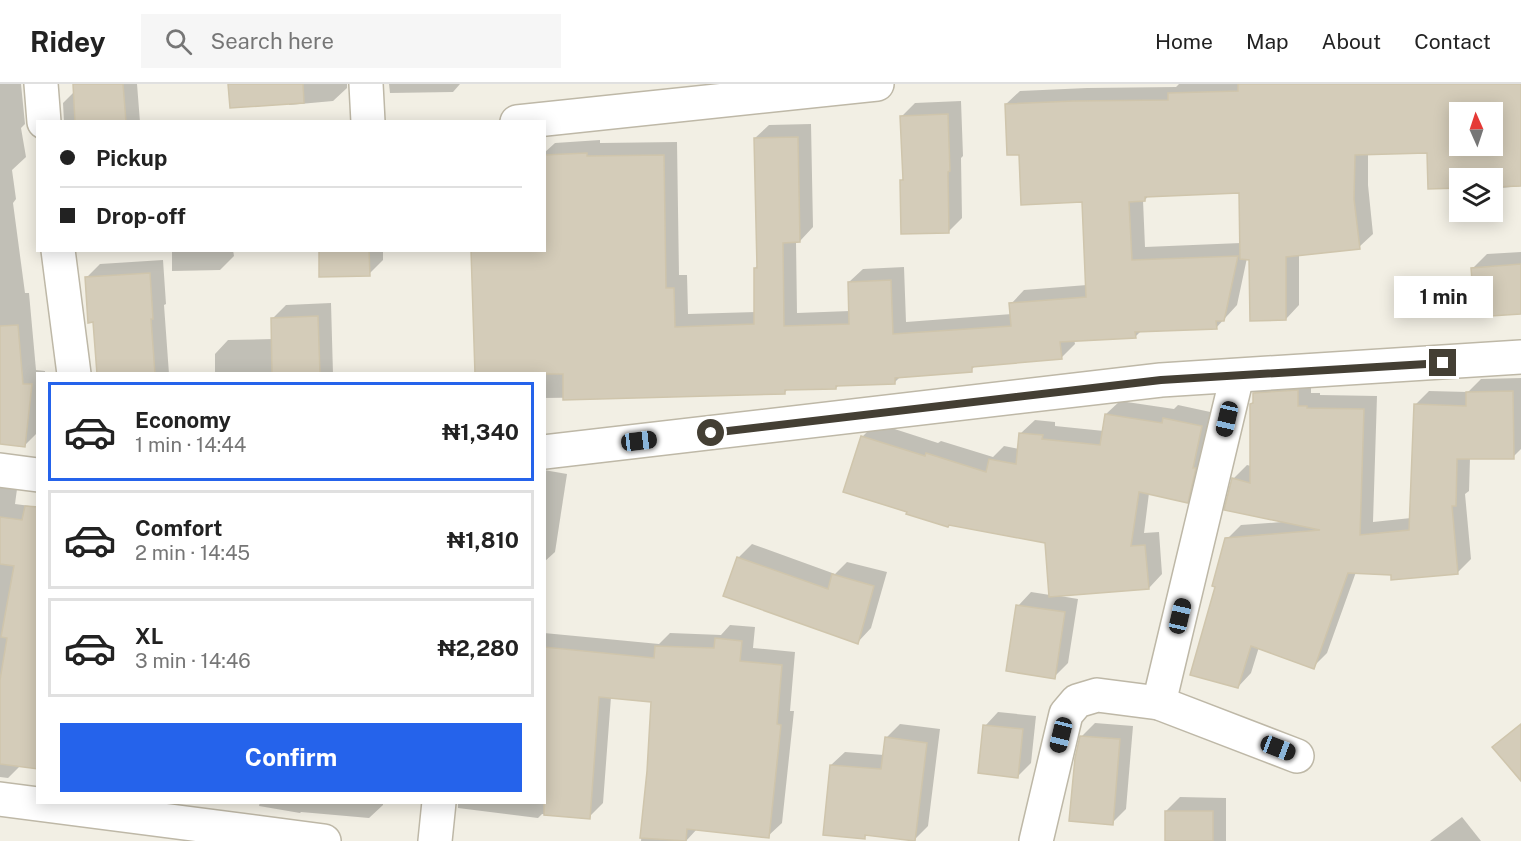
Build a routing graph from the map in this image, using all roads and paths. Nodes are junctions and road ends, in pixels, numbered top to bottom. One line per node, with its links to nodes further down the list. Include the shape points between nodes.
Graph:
1 (41, 84): 4 (street)
2 (366, 84): 5 (street)
3 (877, 84): 6 (street)
4 (44, 120)
5 (368, 120)
6 (536, 120)
7 (58, 252): 9 (street)
8 (1521, 357): 10 (street)
9 (74, 372)
10 (1237, 376): 11 (street, via 1161,380); 14 (street)
11 (546, 452)
12 (0, 470): 13 (street)
13 (36, 475)
14 (1159, 703): 15 (street); 22 (street, via 1096,695 1077,701 1066,714)
15 (1297, 756)
16 (0, 799): 17 (street)
17 (36, 802)
18 (439, 804): 21 (street)
19 (67, 805): 20 (street)
20 (303, 840)
21 (435, 841)
22 (1036, 841)

